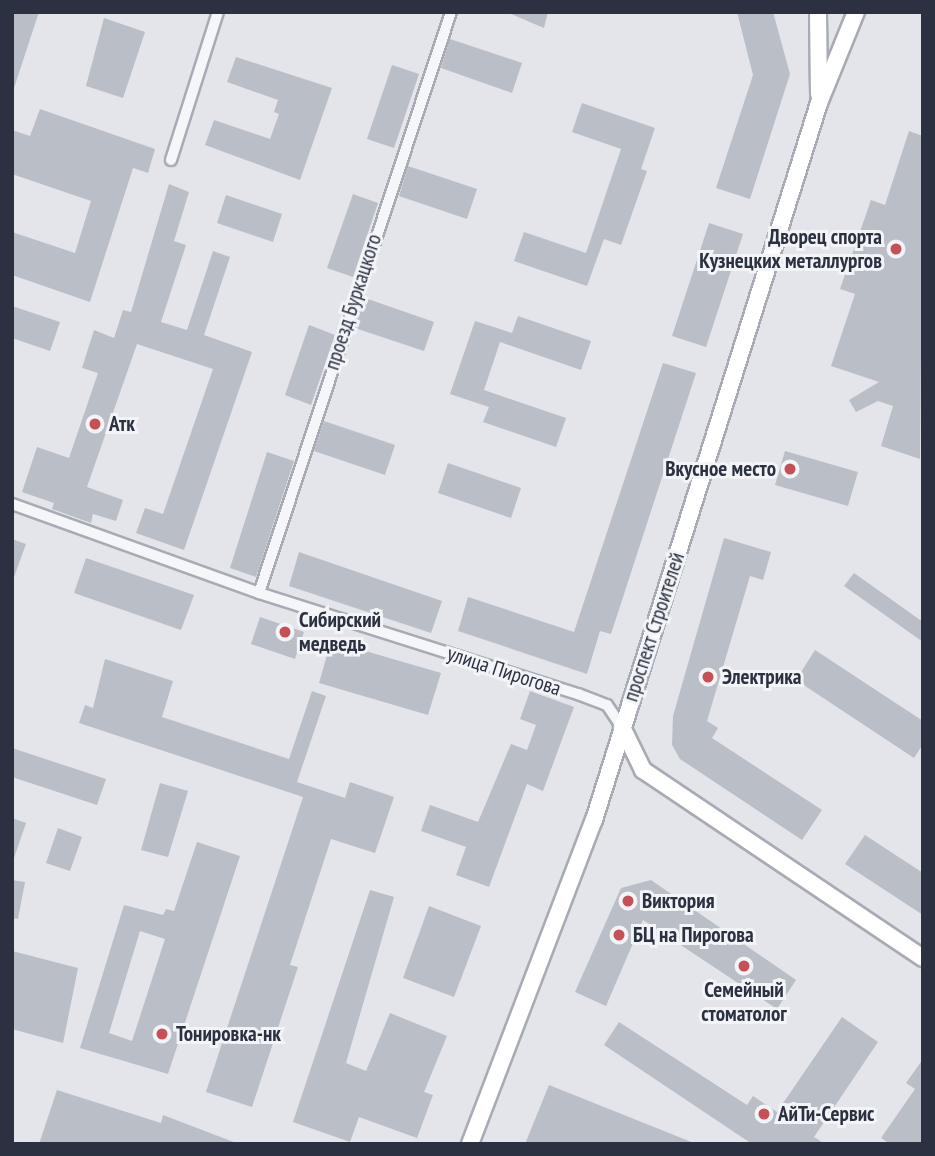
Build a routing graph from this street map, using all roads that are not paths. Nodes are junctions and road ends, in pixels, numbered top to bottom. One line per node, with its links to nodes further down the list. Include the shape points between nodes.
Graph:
1 (218, 12): 6 (street)
2 (451, 12): 8 (street, проезд Буркацкого)
3 (818, 12): 5 (street)
4 (856, 12): 5 (street)
5 (819, 103): 9 (street, проспект Строителей)
6 (172, 160)
7 (12, 505): 8 (street, улица Пирогова)
8 (259, 593): 9 (street, улица Пирогова, via 578,694 607,705)
9 (622, 727): 10 (street, улица Пирогова, via 643,770); 11 (street, проспект Строителей, via 594,820)
10 (923, 958)
11 (470, 1144)

